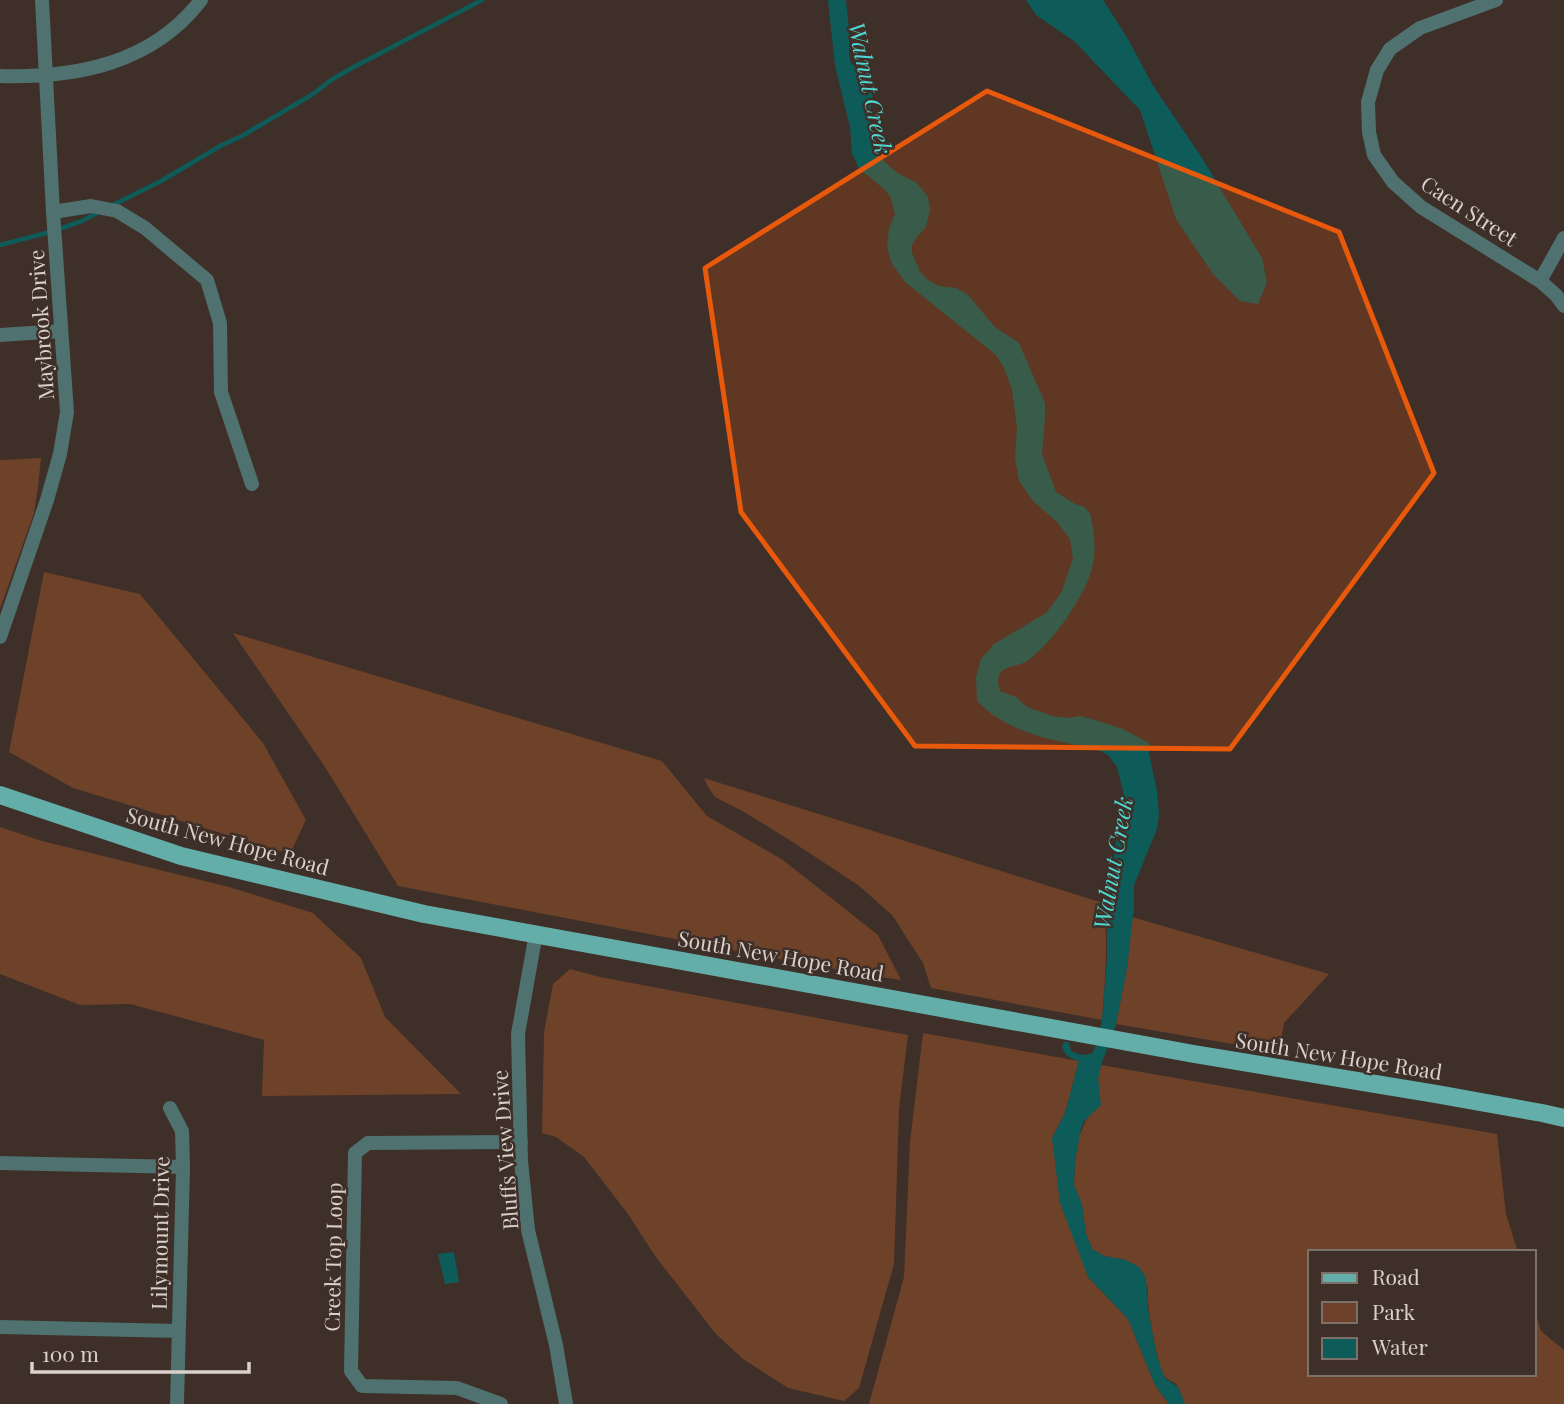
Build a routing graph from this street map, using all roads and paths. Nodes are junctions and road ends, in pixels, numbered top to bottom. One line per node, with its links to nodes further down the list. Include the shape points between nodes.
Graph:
1 (42, 0): 5 (street, Maybrook Drive)
2 (201, 0): 5 (street, via 166,35 135,55 94,69)
3 (1496, 0): 8 (street, Caen Street, via 1420,28 1390,49 1377,70 1368,102 1368,132 1374,155 1393,182 1421,207)
4 (0, 76): 5 (street)
5 (45, 76): 6 (street, Maybrook Drive)
6 (53, 212): 10 (street, Maybrook Drive); 12 (street, via 91,206 117,211 145,228 207,280 220,323 221,392)
7 (1564, 238): 8 (street)
8 (1540, 281): 9 (street, Caen Street)
9 (1564, 306)
10 (61, 331): 11 (street); 13 (street, Maybrook Drive, via 67,412 63,442)
11 (0, 335)
12 (251, 484)
13 (0, 637)
14 (0, 795): 15 (main road, South New Hope Road, via 181,856 424,914)
15 (536, 933): 17 (main road, South New Hope Road); 18 (street, Bluffs View Drive, via 518,1034)
16 (170, 1108): 20 (street, Lilymount Drive, via 182,1131)
17 (1564, 1118)
18 (521, 1142): 24 (street, Creek Top Loop, via 368,1143 355,1153 351,1371 362,1386 457,1388); 25 (street, Bluffs View Drive, via 528,1230)
19 (0, 1163): 20 (street)
20 (183, 1167): 22 (street, Lilymount Drive)
21 (0, 1327): 22 (street)
22 (178, 1331): 23 (street, Lilymount Drive)
23 (177, 1404)
24 (501, 1404)
25 (566, 1404)

